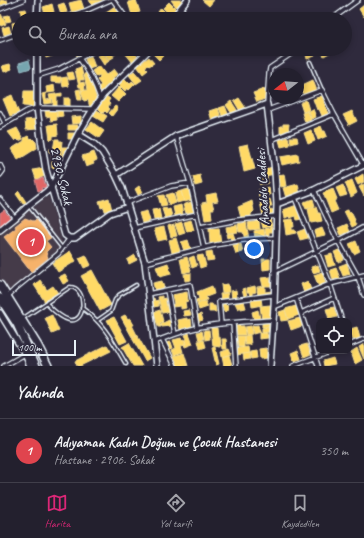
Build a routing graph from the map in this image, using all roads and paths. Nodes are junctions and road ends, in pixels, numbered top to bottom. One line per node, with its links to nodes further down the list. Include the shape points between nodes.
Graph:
1 (9, 0): 8 (street)
2 (23, 0): 8 (street)
3 (38, 0): 10 (street)
4 (110, 0): 11 (street)
5 (113, 0): 12 (street)
6 (187, 0): 13 (street)
7 (358, 0): 14 (street)
8 (11, 5): 9 (street)
9 (0, 9)
10 (37, 12)
11 (82, 12)
12 (122, 12)
13 (178, 12)
14 (342, 12)
15 (12, 36): 16 (street)
16 (0, 40)
17 (37, 56): 23 (street, 2930. Sokak)
18 (83, 56): 21 (street)
19 (143, 56): 25 (street)
20 (288, 56): 26 (street, via 270,68)
21 (79, 58): 23 (street); 25 (street, via 93,79)
22 (310, 62): 24 (lane)
23 (37, 76): 27 (street, 2930. Sokak)
24 (322, 90): 29 (street); 31 (street)
25 (100, 98): 28 (street)
26 (267, 104): 29 (street, Anadolu Caddesi); 35 (street)
27 (37, 108): 28 (street); 32 (street); 42 (street, 2930. Sokak)
28 (93, 109): 34 (street)
29 (268, 110): 36 (street, Anadolu Caddesi)
30 (0, 113): 32 (street)
31 (334, 114): 36 (street); 38 (street)
32 (4, 123): 33 (street)
33 (0, 127)
34 (78, 134): 40 (street, via 99,150); 42 (street)
35 (176, 136): 40 (street); 41 (street)
36 (271, 140): 46 (street, Anadolu Caddesi)
37 (0, 165): 39 (street, via 3,171)
38 (364, 165): 43 (street)
39 (0, 175)
40 (116, 175): 48 (street)
41 (190, 183): 48 (street, via 171,186); 49 (street)
42 (51, 188): 47 (street); 56 (street, 2930. Sokak, via 65,235)
43 (314, 190): 44 (street); 58 (street)
44 (295, 198): 46 (street); 61 (street)
45 (0, 199): 51 (street)
46 (277, 204): 50 (street, Anadolu Caddesi)
47 (28, 205): 51 (street); 60 (lane)
48 (127, 205): 54 (street); 56 (street, via 110,213 76,237)
49 (197, 214): 52 (street); 54 (street)
50 (277, 216): 52 (street); 57 (street, Anadolu Caddesi)
51 (15, 218): 55 (street)
52 (200, 227): 59 (street)
53 (364, 227): 58 (street)
54 (134, 228): 62 (street)
55 (0, 230)
56 (70, 238): 60 (street)
57 (276, 238): 59 (street); 63 (street, Anadolu Caddesi)
58 (338, 241): 61 (street); 65 (street)
59 (204, 248): 62 (street)
60 (62, 249): 75 (street)
61 (316, 252): 63 (street); 66 (street)
62 (145, 263): 70 (street)
63 (274, 272): 71 (street, Anadolu Caddesi)
64 (364, 275): 65 (street)
65 (358, 277): 66 (street); 72 (street)
66 (330, 284): 73 (street); 74 (street)
67 (0, 285): 75 (highway)
68 (136, 285): 83 (lane, via 119,295 111,311)
69 (167, 290): 70 (street); 87 (street, via 190,285); 88 (street)
70 (148, 294): 91 (street)
71 (274, 295): 77 (street, Anadolu Caddesi); 86 (street, via 219,302)
72 (364, 295)
73 (296, 298): 77 (street); 80 (street)
74 (334, 298): 80 (street); 81 (street)
75 (2, 300): 82 (highway); 99 (highway, via 17,324)
76 (46, 303): 78 (lane, via 58,314 70,320 75,320 79,316); 78 (lane, via 73,287 79,291); 82 (lane)
77 (274, 306): 84 (street, Anadolu Caddesi)
78 (82, 308): 83 (lane)
79 (0, 313): 93 (street)
80 (301, 313): 95 (street)
81 (341, 318)
82 (22, 319): 100 (highway)
83 (98, 320): 96 (lane)
84 (273, 320): 85 (street); 104 (street, Anadolu Caddesi)
85 (233, 323): 86 (street); 103 (street)
86 (221, 324): 87 (street)
87 (197, 327): 88 (street)
88 (175, 334): 89 (street)
89 (162, 339): 91 (street); 102 (street)
90 (364, 339): 92 (street)
91 (154, 342): 101 (street)
92 (352, 342)
93 (25, 354): 97 (street); 98 (street)
94 (324, 354): 95 (street)
95 (315, 357): 105 (street); 106 (street)
96 (126, 364)
97 (4, 366)
98 (30, 366)
99 (36, 366)
100 (48, 366)
101 (157, 366)
102 (175, 366)
103 (236, 366)
104 (270, 366)
105 (293, 366)
106 (318, 366)

